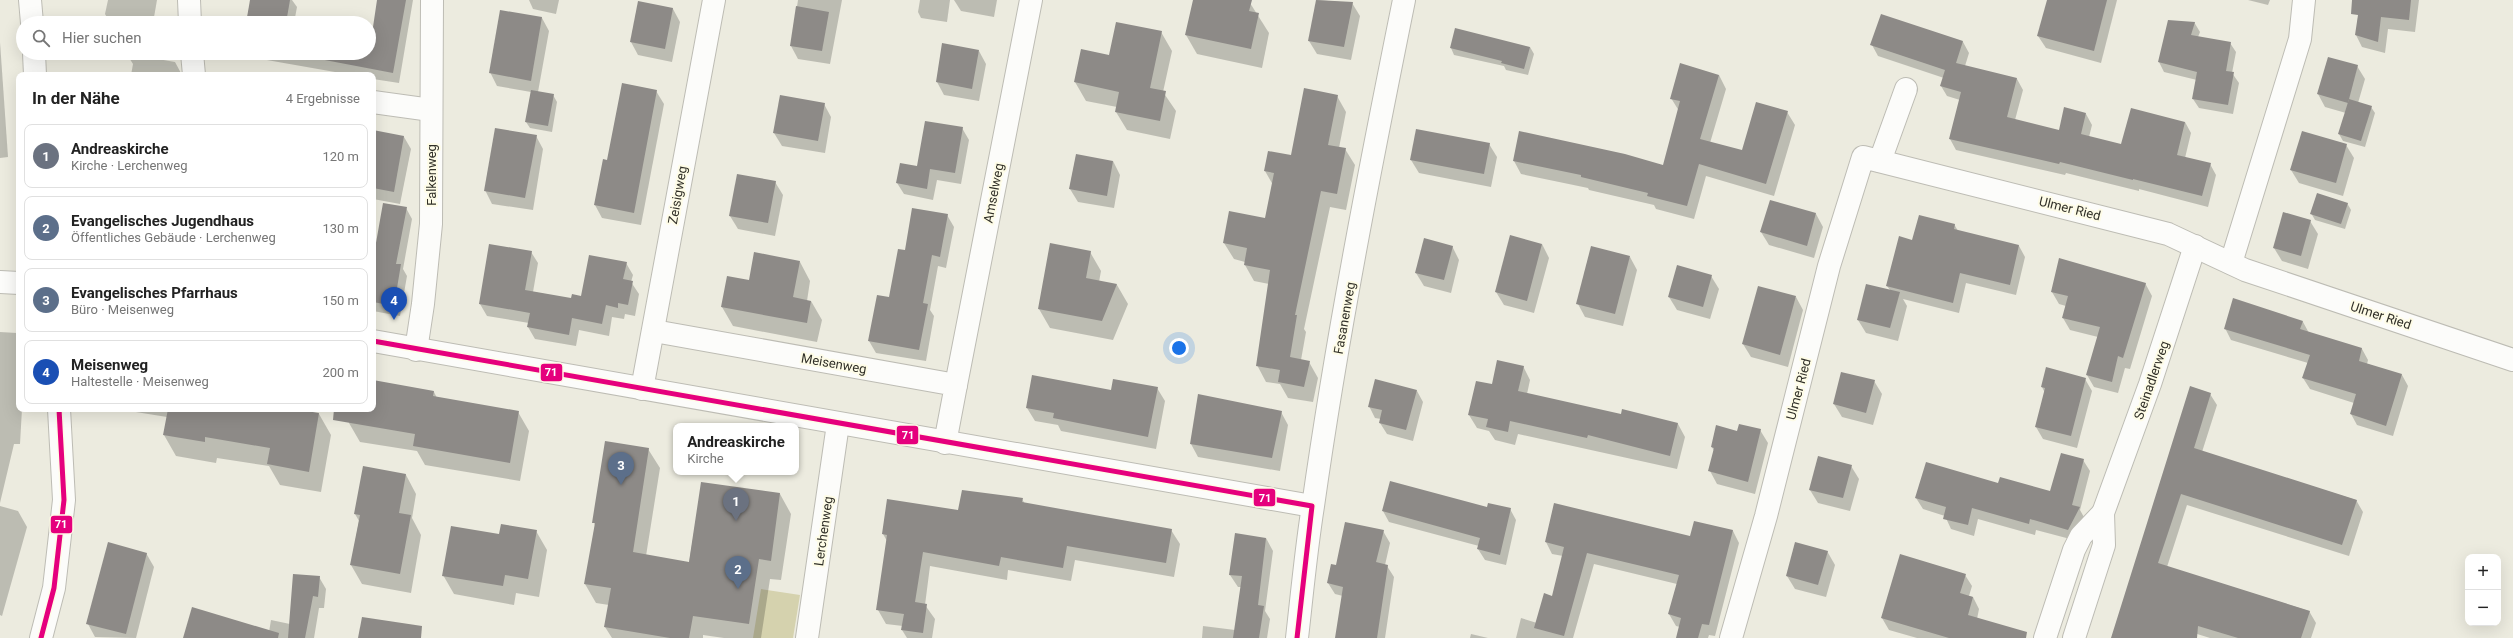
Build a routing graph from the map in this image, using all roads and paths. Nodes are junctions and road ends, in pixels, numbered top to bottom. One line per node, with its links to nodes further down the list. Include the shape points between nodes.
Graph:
1 (30, 0): 8 (street)
2 (189, 0): 9 (street)
3 (432, 0): 14 (street, Falkenweg)
4 (714, 0): 20 (street, Zeisigweg)
5 (1031, 0): 24 (street, Amselweg)
6 (1404, 0): 29 (street, Fasanenweg, via 1367,179)
7 (2304, 0): 17 (street, via 2300,39)
8 (31, 16)
9 (190, 16)
10 (34, 60): 11 (street)
11 (35, 72)
12 (1906, 89): 15 (street)
13 (376, 102): 14 (street)
14 (431, 110): 22 (street, Falkenweg, via 431,224)
15 (1880, 161): 16 (street, Ulmer Ried, via 2143,227 2168,234); 34 (street, Ulmer Ried, via 1863,157 1829,266 1766,516)
16 (2195, 246): 17 (street, Ulmer Ried); 30 (street, Steinadlerweg, via 2150,384)
17 (2231, 264): 23 (street, Ulmer Ried)
18 (0, 282): 19 (street)
19 (16, 283)
20 (654, 331): 24 (street, Meisenweg); 25 (street, Zeisigweg)
21 (376, 342): 22 (street)
22 (416, 350): 25 (street)
23 (2513, 360)
24 (956, 385): 28 (street)
25 (642, 389): 27 (street)
26 (59, 412): 31 (street, via 63,514 54,588)
27 (838, 424): 28 (street); 32 (street, Lerchenweg)
28 (945, 443): 29 (street)
29 (1312, 506): 33 (street, Fasanenweg)
30 (2103, 513): 35 (street, Steinadlerweg, via 2080,536); 36 (street, Steinadlerweg, via 2104,545)
31 (41, 638)
32 (807, 638)
33 (1296, 638)
34 (1731, 638)
35 (2045, 638)
36 (2074, 638)

